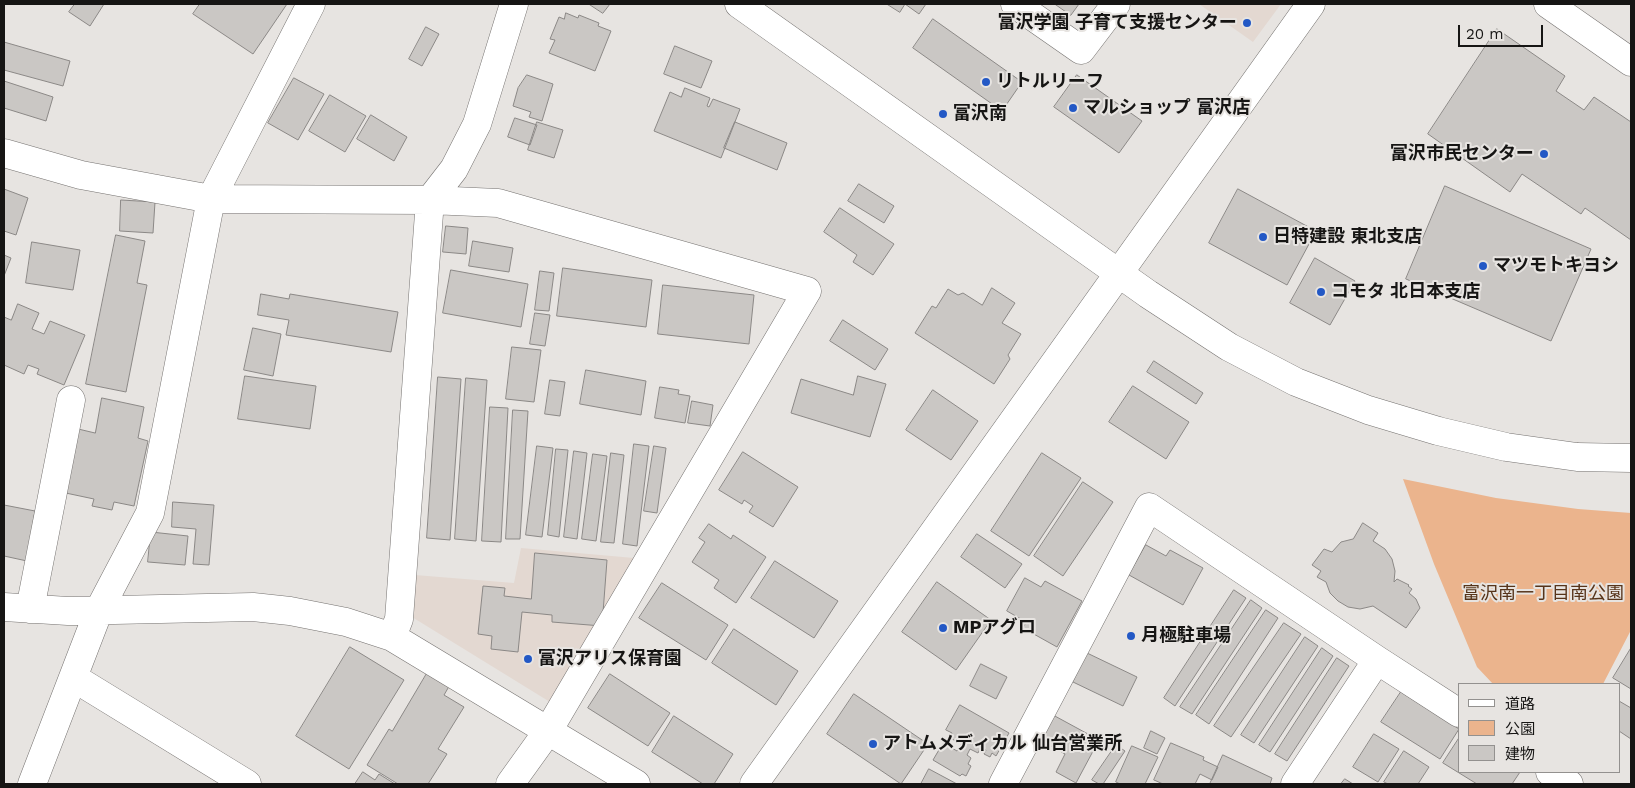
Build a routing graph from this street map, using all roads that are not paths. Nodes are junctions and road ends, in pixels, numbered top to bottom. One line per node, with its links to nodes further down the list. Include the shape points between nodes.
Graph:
1 (311, 4): 10 (street)
2 (514, 4): 11 (street, via 477,124 454,169)
3 (739, 4): 12 (street)
4 (1015, 4): 5 (street, via 1081,50)
5 (1116, 4)
6 (1311, 4): 12 (street)
7 (1548, 4): 8 (street)
8 (1631, 62)
9 (4, 153): 10 (street, via 81,175)
10 (210, 199): 11 (street); 16 (street, via 150,513)
11 (430, 200): 17 (street, via 399,619); 21 (street, via 498,204 807,291)
12 (1118, 273): 14 (street, via 1229,347 1296,382 1368,410 1506,447 1577,457); 28 (street)
13 (71, 400): 15 (street)
14 (1631, 458)
15 (17, 608): 16 (street)
16 (99, 610): 17 (street, via 253,607 346,622); 19 (street)
17 (392, 637): 21 (street)
18 (1377, 660): 20 (street); 29 (street, via 1149,507); 30 (street)
19 (74, 678): 24 (street); 25 (street)
20 (1458, 712)
21 (548, 731): 26 (street); 27 (street)
22 (1549, 773): 31 (street)
23 (1552, 773): 32 (street)
24 (32, 784)
25 (247, 784)
26 (510, 784)
27 (636, 784)
28 (754, 784)
29 (1003, 784)
30 (1295, 784)
31 (1542, 784)
32 (1569, 784)

